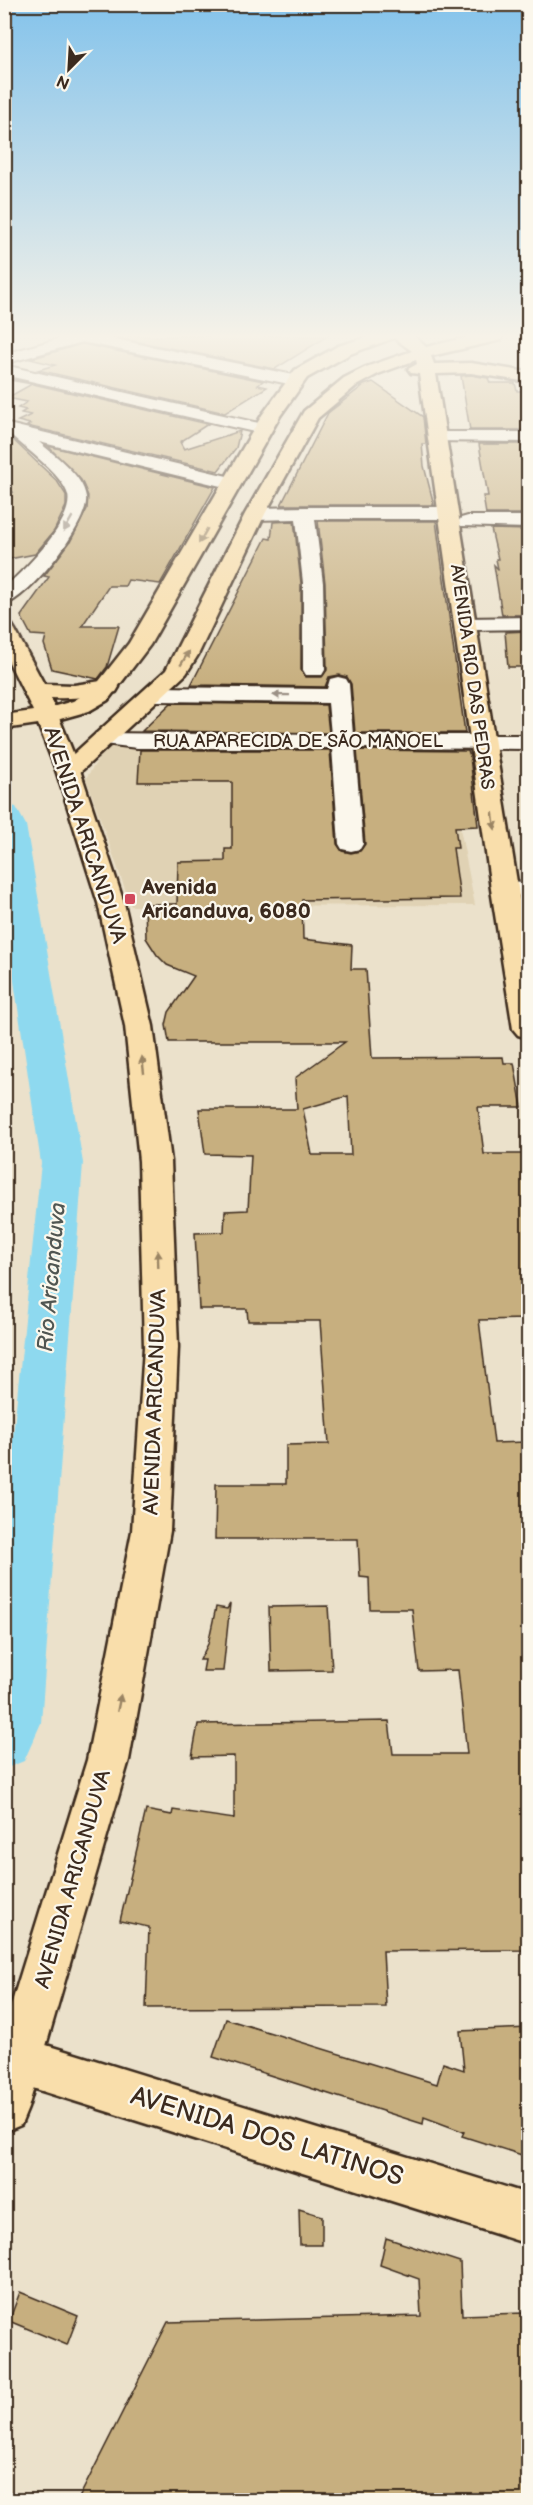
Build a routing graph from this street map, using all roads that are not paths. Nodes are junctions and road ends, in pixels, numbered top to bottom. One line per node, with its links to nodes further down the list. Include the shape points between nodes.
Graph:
1 (37, 453): 11 (street, one-way to 11, via 69,482 78,497 77,509 34,573)
2 (108, 453): 6 (street)
3 (249, 453): 6 (main road)
4 (289, 453): 8 (main road)
5 (448, 453): 9 (main road, AVENIDA RIO DAS PEDRAS)
6 (232, 483): 16 (main road, one-way to 16, via 156,618)
7 (305, 513): 8 (street); 9 (street); 15 (street, via 313,583)
8 (255, 514): 18 (main road, one-way to 8, via 187,656)
9 (458, 518): 10 (street); 12 (main road, AVENIDA RIO DAS PEDRAS)
10 (528, 522)
11 (4, 599)
12 (474, 623): 13 (street); 23 (main road, AVENIDA RIO DAS PEDRAS)
13 (528, 623)
14 (4, 630): 17 (main road, AVENIDA ARICANDUVA)
15 (314, 670)
16 (108, 687): 17 (main road, via 74,692); 19 (main road, via 81,706)
17 (36, 690): 19 (main road, AVENIDA ARICANDUVA)
18 (155, 694): 21 (main road); 22 (street, one-way to 18, via 338,690)
19 (46, 716): 20 (main road); 25 (main road, AVENIDA ARICANDUVA)
20 (9, 722)
21 (104, 738): 22 (street, RUA APARECIDA DE SÃO MANOEL); 25 (main road)
22 (342, 742): 23 (street, RUA APARECIDA DE SÃO MANOEL); 26 (street)
23 (492, 742): 24 (street, RUA APARECIDA DE SÃO MANOEL); 27 (main road, AVENIDA RIO DAS PEDRAS)
24 (528, 742)
25 (68, 770): 29 (main road, AVENIDA ARICANDUVA, one-way to 25, via 108,1760 151,1531 161,1347 155,1161 139,1026 111,903)
26 (351, 844)
27 (522, 893): 28 (main road, AVENIDA RIO DAS PEDRAS)
28 (528, 1029)
29 (12, 2058): 30 (main road, AVENIDA ARICANDUVA); 31 (main road, AVENIDA DOS LATINOS)
30 (4, 2108)
31 (528, 2219)

